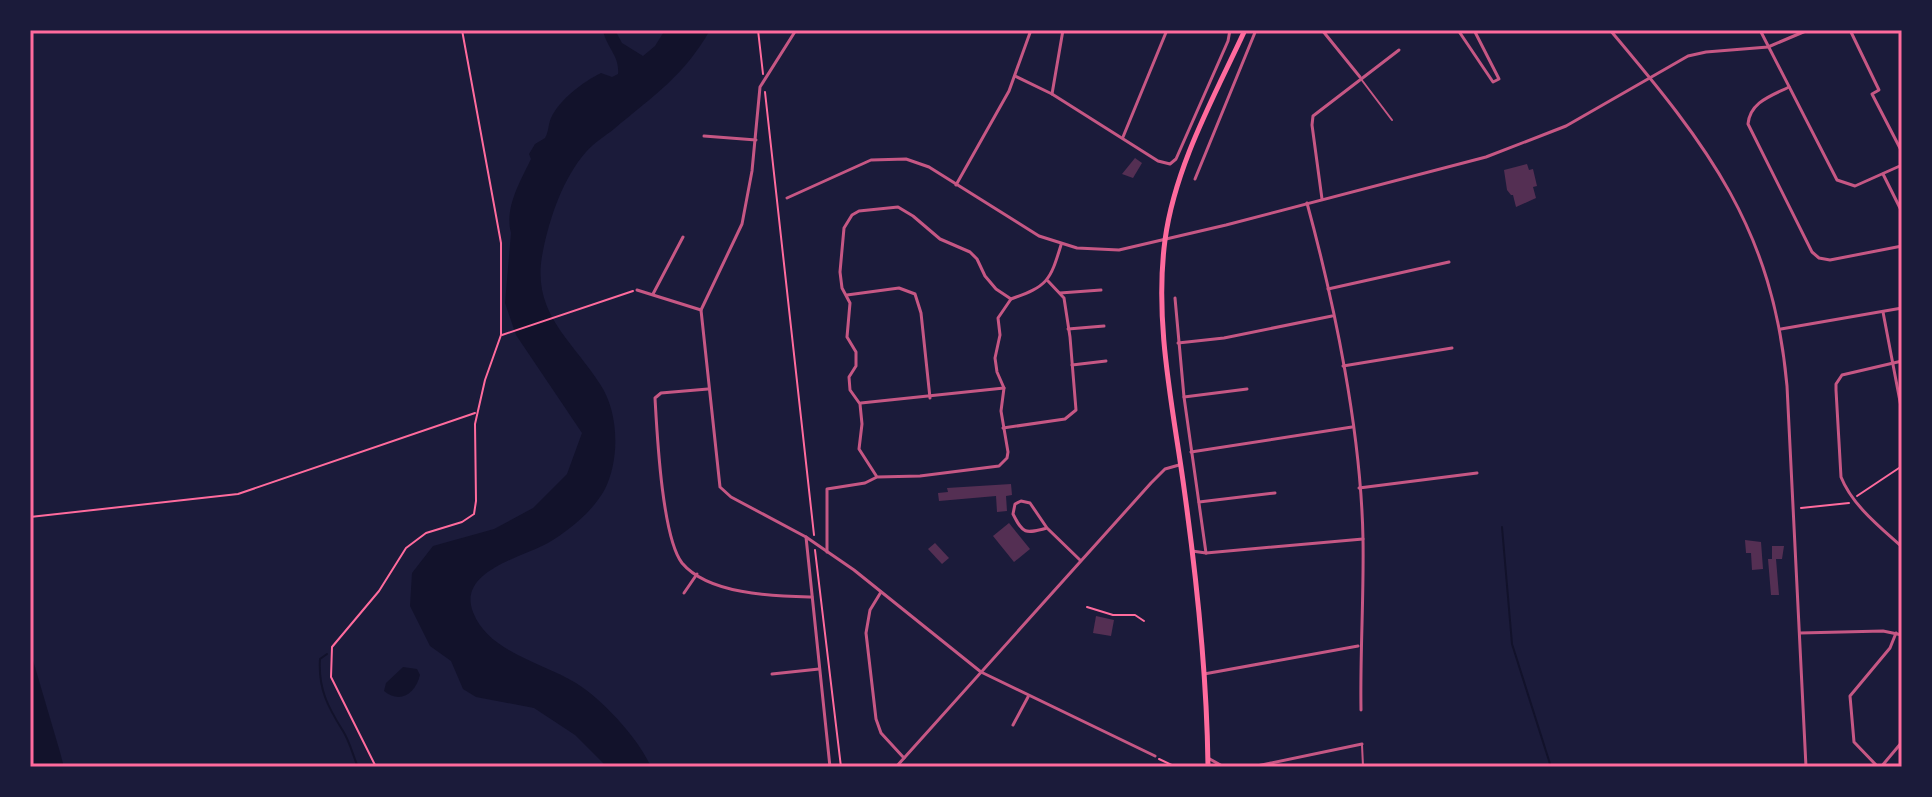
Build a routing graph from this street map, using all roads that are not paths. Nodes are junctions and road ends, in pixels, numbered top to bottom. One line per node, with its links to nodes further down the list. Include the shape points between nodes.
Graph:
1 (796, 30): 25 (street, via 759,92)
2 (1031, 30): 17 (street)
3 (1063, 30): 21 (street)
4 (1167, 30): 24 (street)
5 (1230, 30): 24 (street, via 1174,162 1158,161)
6 (1245, 30): 36 (main road, via 1193,145)
7 (1256, 30): 29 (street)
8 (1322, 30): 19 (street)
9 (1458, 30): 10 (street, via 1493,82 1499,79)
10 (1474, 30)
11 (1610, 30): 18 (street)
12 (1760, 30): 15 (street)
13 (1808, 30): 15 (street)
14 (1850, 30): 26 (street, via 1879,90 1872,94)
15 (1768, 47): 18 (street, via 1688,56); 20 (street)
16 (1399, 50): 19 (street)
17 (1015, 76): 21 (street); 30 (street)
18 (1650, 77): 32 (street, via 1576,121 1527,142); 55 (street, via 1705,148 1739,208 1759,252)
19 (1360, 78): 22 (lane); 32 (street, via 1311,120)
20 (1789, 87): 28 (street, via 1837,180 1855,186); 38 (street, via 1755,105 1748,124 1812,252 1830,260)
21 (1052, 94): 24 (street)
22 (1392, 120)
23 (704, 136): 25 (street)
24 (1122, 138)
25 (756, 140): 50 (street, via 742,224)
26 (1902, 152)
27 (1902, 165): 28 (street)
28 (1883, 174): 34 (street)
29 (1195, 179)
30 (956, 185): 31 (street, via 915,160 883,158); 37 (street)
31 (787, 198)
32 (1322, 199): 33 (street)
33 (1307, 203): 36 (street); 41 (street)
34 (1902, 212)
35 (683, 237): 45 (street)
36 (1166, 239): 37 (street, via 1119,250); 73 (main road, via 1163,322)
37 (1061, 245): 40 (street)
38 (1902, 246)
39 (1449, 262): 41 (street)
40 (1048, 281): 44 (street); 48 (street)
41 (1328, 289): 52 (street)
42 (637, 290): 45 (street)
43 (1101, 290): 44 (street)
44 (1060, 293): 54 (street)
45 (653, 294): 50 (street)
46 (847, 295): 48 (street, via 840,272 846,222 859,211 898,207 940,239 970,252 996,289); 67 (street, via 899,288 915,294); 68 (street, via 847,337 856,352 850,390)
47 (1175, 298): 56 (street)
48 (1011, 299): 63 (street, via 998,318 995,358)
49 (1902, 308): 51 (street)
50 (701, 310): 64 (street)
51 (1883, 312): 55 (street); 60 (street)
52 (1333, 315): 56 (street); 62 (street)
53 (1104, 326): 54 (street)
54 (1068, 329): 61 (street)
55 (1781, 329): 91 (street)
56 (1178, 343): 66 (street)
57 (1452, 348): 62 (street)
58 (1106, 361): 61 (street)
59 (1902, 361): 60 (street)
60 (1891, 363): 69 (street); 82 (street, via 1842,375 1836,384 1841,477 1853,499)
61 (1072, 365): 71 (street, via 1077,405 1073,414)
62 (1343, 366): 70 (street)
63 (1004, 388): 67 (street); 71 (street)
64 (708, 389): 80 (street, via 720,487); 87 (street, via 661,393 655,401 674,548)
65 (1247, 389): 66 (street)
66 (1184, 397): 72 (street)
67 (930, 398): 68 (street)
68 (860, 404): 75 (street, via 859,449)
69 (1902, 412)
70 (1352, 427): 72 (street); 76 (street)
71 (1003, 428): 75 (street, via 1008,452 999,466)
72 (1191, 452): 78 (street)
73 (1181, 465): 83 (main road); 86 (street, via 1165,469)
74 (1477, 473): 76 (street)
75 (877, 477): 84 (street, via 827,489)
76 (1359, 488): 81 (street)
77 (1275, 493): 78 (street)
78 (1199, 502): 85 (street)
79 (1047, 528): 79 (street, via 1030,503 1015,504 1013,514 1023,531); 86 (street)
80 (806, 537): 84 (street); 90 (street)
81 (1363, 539): 85 (street); 94 (street)
82 (1902, 547)
83 (1192, 551): 85 (street); 98 (main road)
84 (827, 552): 88 (street)
85 (1206, 553)
86 (1080, 560): 96 (street)
87 (697, 574): 89 (street); 90 (street, via 758,595)
88 (881, 591): 96 (street); 105 (street, via 866,633 876,719 881,733)
89 (684, 593)
90 (812, 597): 95 (street)
91 (1800, 633): 92 (street); 113 (street)
92 (1896, 633): 93 (street); 114 (street, via 1850,696 1854,742)
93 (1902, 635)
94 (1360, 646): 98 (street); 100 (street)
95 (819, 669): 97 (street); 108 (street)
96 (981, 672): 99 (street); 105 (street)
97 (772, 674)
98 (1204, 674): 106 (main road)
99 (1028, 697): 101 (street); 104 (street)
100 (1361, 710)
101 (1013, 725)
102 (1902, 742): 114 (street)
103 (1362, 744): 107 (lane, via 1363,766); 112 (street)
104 (1155, 756)
105 (904, 758): 109 (street)
106 (1208, 758): 110 (main road); 111 (street)
107 (1389, 765)
108 (830, 767)
109 (896, 767)
110 (1208, 767)
111 (1224, 767)
112 (1252, 767)
113 (1806, 767)
114 (1879, 767)

